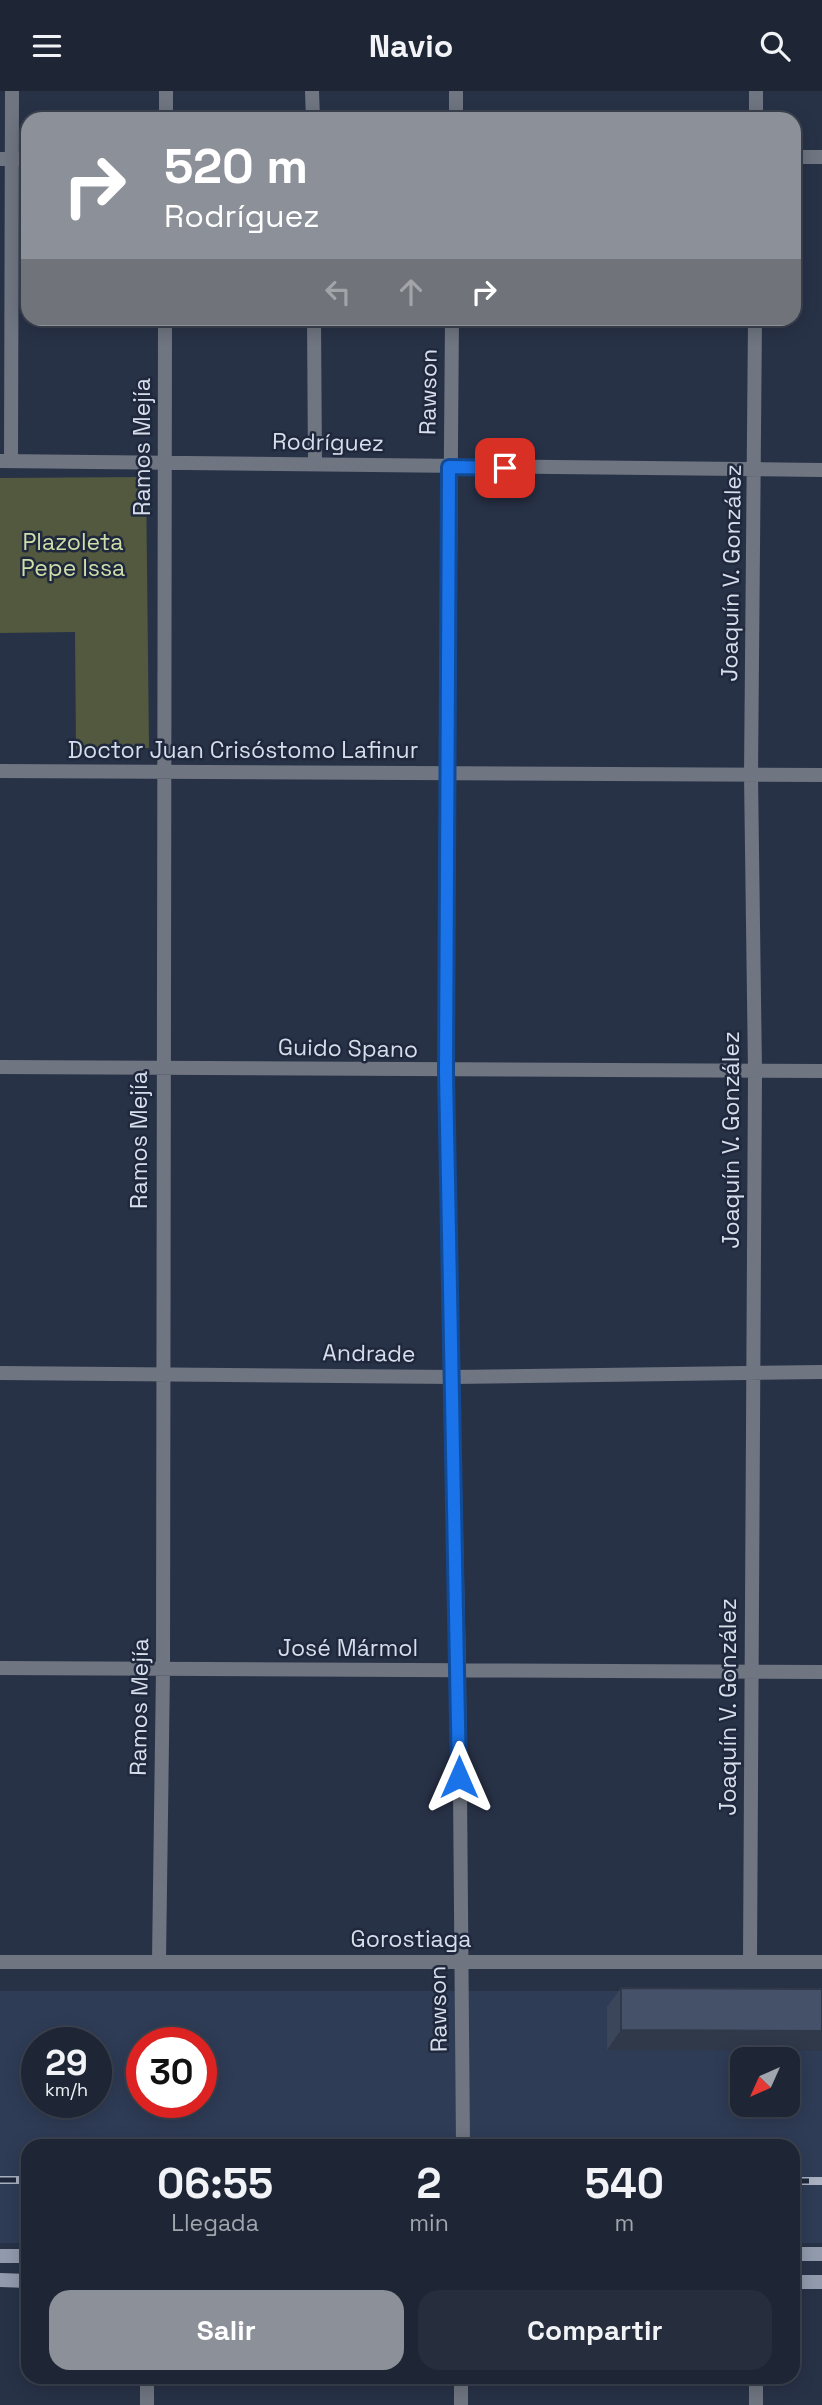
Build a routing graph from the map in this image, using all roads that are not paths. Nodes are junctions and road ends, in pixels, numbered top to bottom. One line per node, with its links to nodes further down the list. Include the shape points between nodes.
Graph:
1 (12, 91): 12 (street)
2 (166, 91): 6 (street)
3 (312, 91): 7 (street)
4 (456, 91): 8 (street)
5 (756, 91): 9 (street)
6 (166, 112)
7 (313, 112)
8 (456, 112)
9 (756, 112)
10 (801, 157): 11 (street)
11 (822, 157)
12 (6, 159): 17 (street)
13 (165, 326): 18 (street, Ramos Mejía)
14 (314, 326): 19 (street)
15 (452, 326): 20 (street, Rawson)
16 (755, 326): 22 (street, Joaquín V. González)
17 (6, 461): 18 (street, Rodríguez)
18 (165, 461): 19 (street, Rodríguez); 24 (street, Ramos Mejía)
19 (315, 464): 20 (street, Rodríguez)
20 (449, 467): 22 (street, Rodríguez); 25 (street, Rawson)
21 (822, 470): 22 (street, Rodríguez)
22 (755, 471): 26 (street, Joaquín V. González)
23 (0, 771): 24 (street, Doctor Juan Crisóstomo Lafinur)
24 (163, 772): 25 (street, Doctor Juan Crisóstomo Lafinur); 29 (street, Ramos Mejía)
25 (448, 774): 26 (street, Doctor Juan Crisóstomo Lafinur); 31 (street, Rawson)
26 (751, 775): 27 (street, Doctor Juan Crisóstomo Lafinur); 32 (street, Joaquín V. González)
27 (822, 775)
28 (0, 1067): 29 (street, Guido Spano)
29 (162, 1069): 31 (street, Guido Spano); 35 (street, Ramos Mejía)
30 (822, 1071): 32 (street, Guido Spano)
31 (446, 1072): 32 (street, Guido Spano); 37 (street, Rawson)
32 (755, 1072): 36 (street, Joaquín V. González)
33 (822, 1372): 36 (street, Andrade)
34 (0, 1373): 35 (street, Andrade)
35 (161, 1373): 37 (street, Andrade); 39 (street, Ramos Mejía)
36 (752, 1374): 37 (street, Andrade); 42 (street, Joaquín V. González)
37 (453, 1377): 40 (street, Rawson)
38 (0, 1668): 39 (street, José Mármol)
39 (163, 1669): 40 (street, José Mármol); 43 (street, Ramos Mejía)
40 (459, 1672): 42 (street, José Mármol); 46 (street, Rawson)
41 (822, 1672): 42 (street, José Mármol)
42 (751, 1674): 44 (street, Joaquín V. González)
43 (159, 1961): 45 (street, Gorostiaga); 46 (street, Gorostiaga)
44 (750, 1961): 46 (street, Gorostiaga); 47 (street, Gorostiaga)
45 (0, 1962)
46 (460, 1962): 48 (street, Rawson)
47 (822, 1962)
48 (463, 2139)
49 (800, 2254): 50 (main road)
50 (822, 2254)
51 (0, 2256): 52 (main road)
52 (21, 2256)
53 (0, 2280): 54 (main road)
54 (21, 2281)
55 (800, 2282): 56 (main road)
56 (822, 2282)
57 (147, 2384): 60 (street)
58 (461, 2384): 61 (street)
59 (756, 2384): 62 (street)
60 (147, 2405)
61 (461, 2405)
62 (756, 2405)

